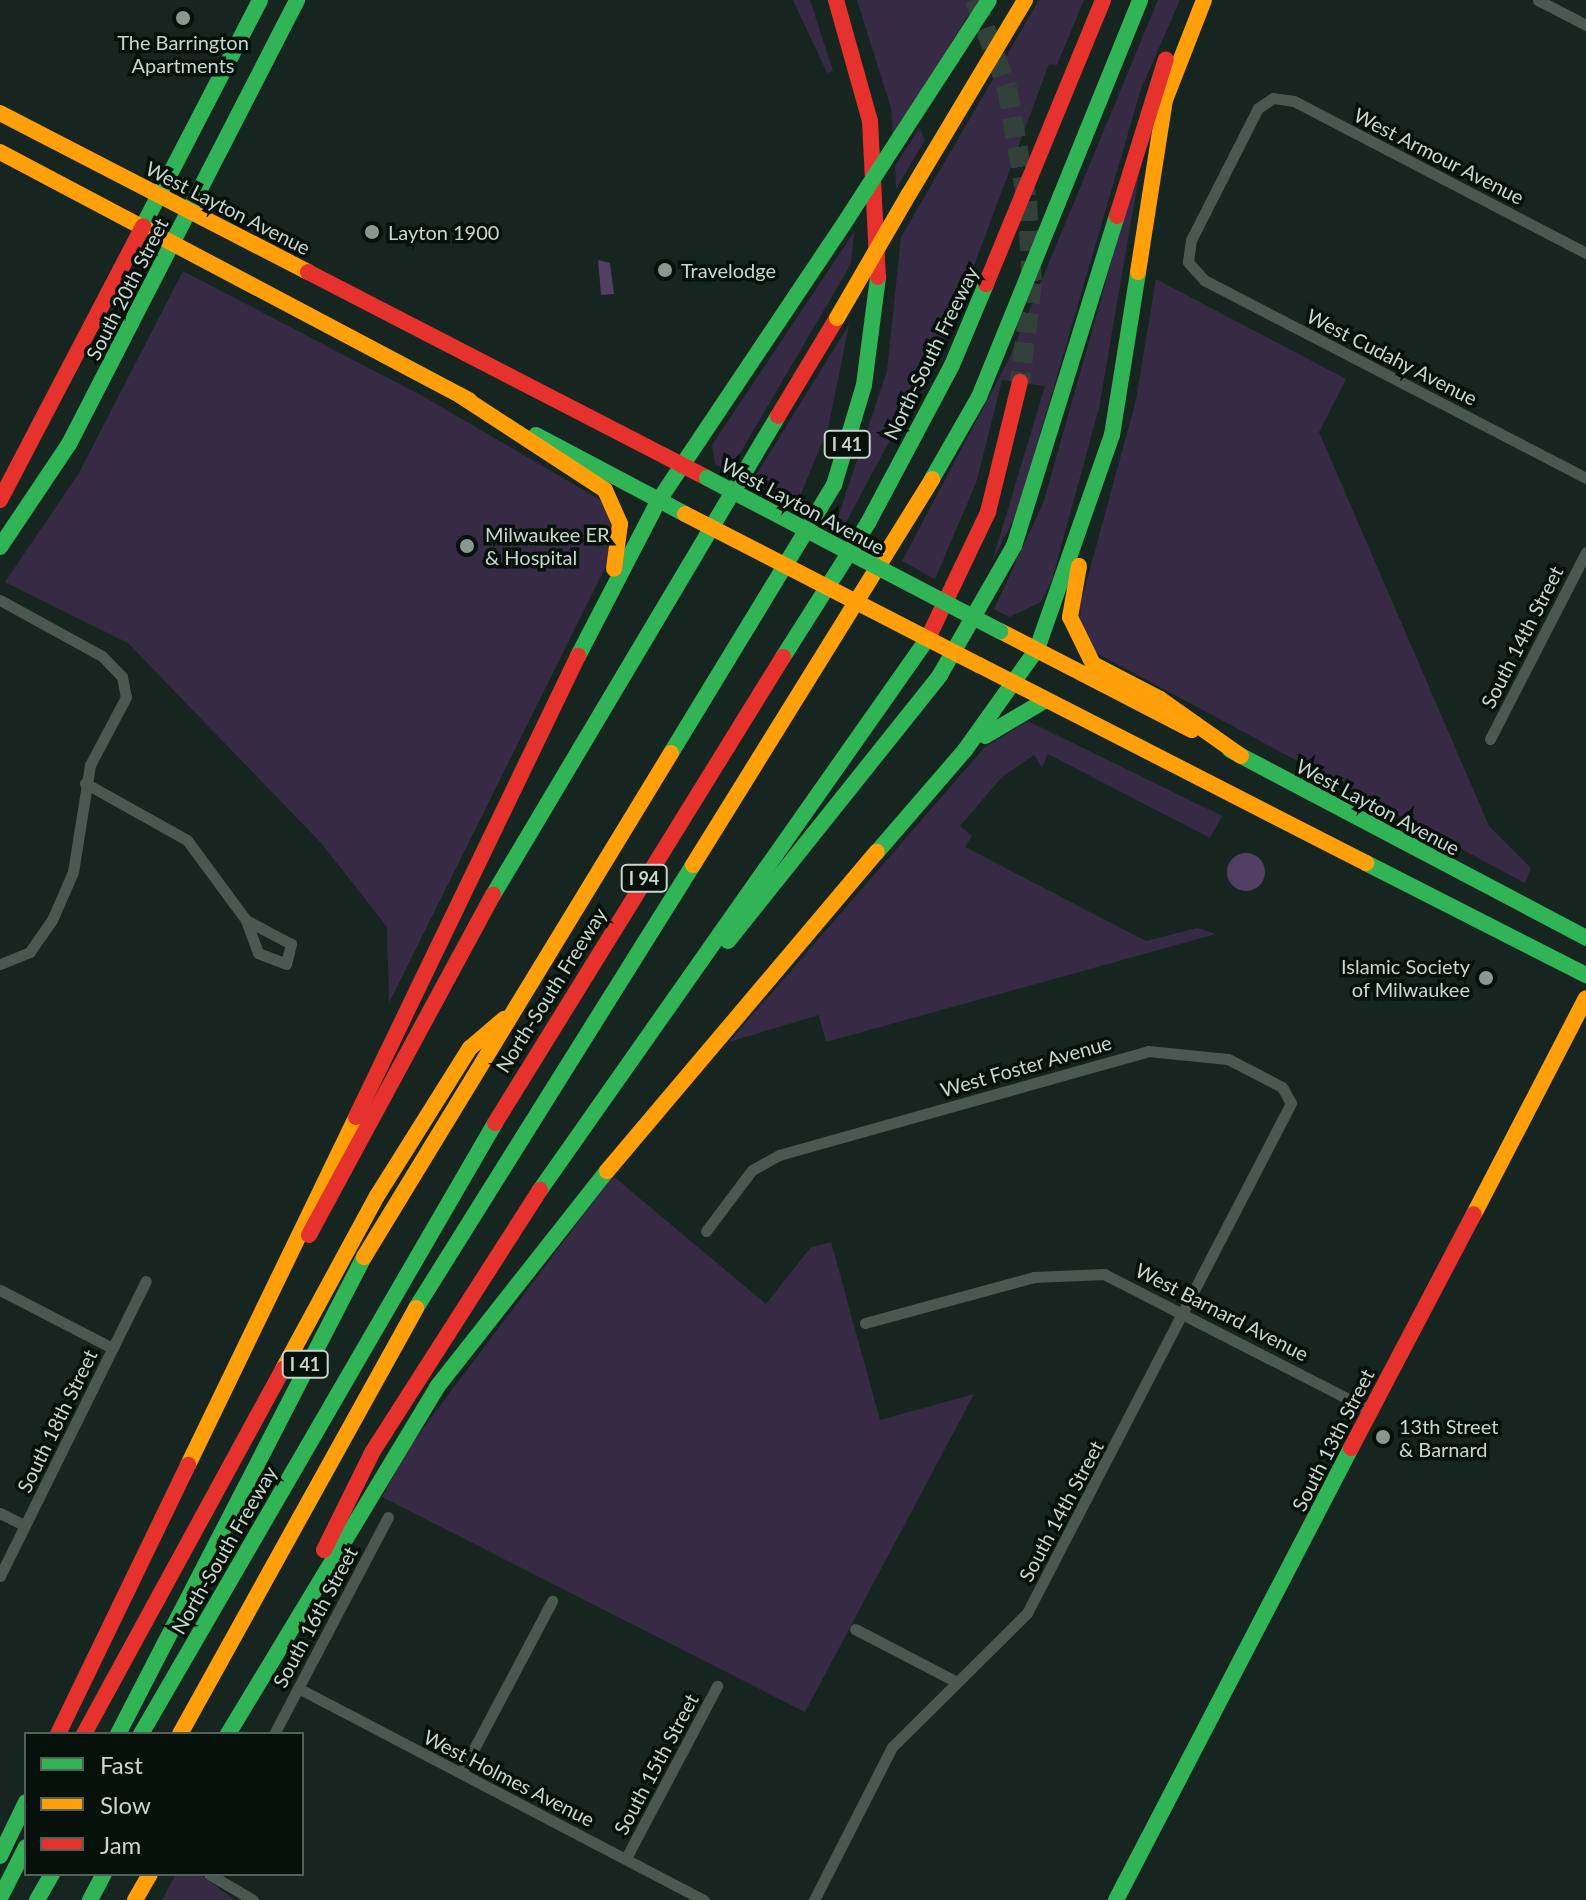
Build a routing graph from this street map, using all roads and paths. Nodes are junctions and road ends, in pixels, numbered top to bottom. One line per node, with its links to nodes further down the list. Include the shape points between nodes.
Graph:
1 (260, 0): 14 (main road, South 20th Street)
2 (297, 0): 15 (main road, South 20th Street)
3 (836, 0): 43 (main road, I 41, via 858,62 878,193 873,335 853,425 803,546)
4 (989, 0): 22 (main road, bridge)
5 (1025, 0): 53 (main road, bridge, via 469,934)
6 (1103, 0): 67 (main road, North-South Freeway / I 94, via 952,365 868,523 560,1010)
7 (1140, 0): 68 (main road, I 94, via 979,397 895,544 440,1266)
8 (1195, 0): 45 (main road, via 1146,109 1035,491 969,631)
9 (1204, 0): 26 (main road, via 1165,100 1112,435)
10 (1538, 0): 11 (street)
11 (1586, 25)
12 (0, 113): 14 (main road, West Layton Avenue)
13 (0, 152): 16 (main road)
14 (161, 195): 15 (main road, West Layton Avenue); 16 (main road, South 20th Street)
15 (190, 211): 17 (main road, South 20th Street); 22 (main road, West Layton Avenue)
16 (144, 228): 17 (main road); 24 (main road, South 20th Street)
17 (173, 243): 21 (main road); 27 (main road, South 20th Street, via 53,471)
18 (1586, 253): 19 (street, West Armour Avenue, via 1294,101 1273,98 1258,108 1191,240)
19 (1188, 262): 23 (street, West Cudahy Avenue, via 1204,280)
20 (1020, 382): 45 (main road, via 988,512 939,623)
21 (461, 396): 25 (main road); 30 (main road, via 605,490 620,545)
22 (682, 466): 25 (main road); 31 (main road, West Layton Avenue, bridge)
23 (1586, 478)
24 (0, 500)
25 (659, 500): 30 (main road); 32 (main road, bridge)
26 (1087, 520): 31 (main road); 36 (main road, via 1070,617 1080,647 1093,664 1160,699)
27 (0, 547)
28 (1586, 552): 34 (street, South 14th Street)
29 (0, 600): 37 (street, via 102,656 122,677 126,697)
30 (601, 608): 53 (main road)
31 (1037, 649): 32 (main road); 36 (main road, West Layton Avenue)
32 (1016, 687): 33 (main road); 35 (main road)
33 (1044, 701): 35 (main road); 41 (main road)
34 (1490, 739)
35 (965, 750): 60 (main road, via 671,1089 497,1307 437,1387)
36 (1241, 756): 39 (main road, West Layton Avenue)
37 (85, 783): 38 (street, via 187,840); 40 (street, via 73,872 52,920 30,952)
38 (246, 920): 38 (street, via 291,944 286,964 258,953)
39 (1586, 938)
40 (0, 964)
41 (1586, 975)
42 (1586, 998): 52 (main road, South 13th Street)
43 (517, 1009): 65 (main road, via 470,1048 377,1196); 66 (main road, I 41, via 345,1290)
44 (1291, 1103): 46 (street, West Foster Avenue, via 1282,1087 1228,1059 1148,1051 761,1163); 49 (street, South 14th Street)
45 (592, 1109): 60 (main road, via 373,1451)
46 (706, 1231)
47 (146, 1281): 51 (street, South 18th Street)
48 (0, 1290): 51 (street)
49 (1184, 1312): 50 (street, West Barnard Avenue, via 1104,1274 1065,1271); 52 (street, West Barnard Avenue); 61 (street, South 14th Street, via 1027,1613)
50 (865, 1323)
51 (112, 1348): 56 (street, South 18th Street)
52 (1370, 1410): 85 (main road, South 13th Street)
53 (190, 1462): 64 (main road)
54 (0, 1513): 56 (street)
55 (388, 1517): 63 (street, South 16th Street)
56 (25, 1526): 57 (street, South 18th Street)
57 (0, 1576)
58 (552, 1601): 71 (street)
59 (855, 1629): 61 (street)
60 (261, 1675): 69 (main road)
61 (955, 1681): 84 (street, South 14th Street, via 892,1747)
62 (717, 1686): 75 (street, South 15th Street)
63 (298, 1688): 70 (street, South 16th Street); 71 (street, West Holmes Avenue)
64 (59, 1732)
65 (85, 1732)
66 (119, 1732)
67 (142, 1732)
68 (181, 1732)
69 (229, 1732)
70 (275, 1732)
71 (461, 1773): 75 (street, West Holmes Avenue)
72 (24, 1806): 74 (main road)
73 (24, 1851): 79 (main road)
74 (0, 1856)
75 (626, 1858): 83 (street, West Holmes Avenue)
76 (103, 1876): 80 (main road)
77 (149, 1876): 81 (main road)
78 (212, 1876): 82 (street)
79 (0, 1898)
80 (90, 1900)
81 (135, 1900)
82 (253, 1900)
83 (704, 1900)
84 (814, 1900)
85 (1116, 1900)

